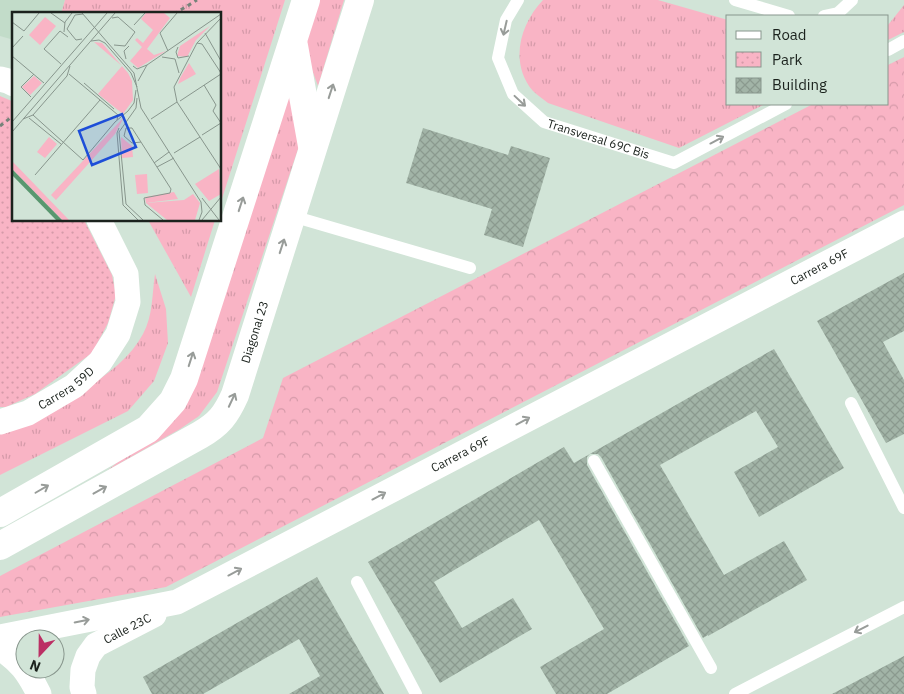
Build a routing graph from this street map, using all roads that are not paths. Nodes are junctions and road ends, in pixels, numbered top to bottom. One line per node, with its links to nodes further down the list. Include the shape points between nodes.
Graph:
1 (306, 0): 8 (street)
2 (360, 0): 14 (street, Diagonal 23, one-way to 2)
3 (518, 0): 13 (lane, Transversal 69C Bis, one-way to 13, via 506,20 498,58 513,94 544,122 674,163)
4 (735, 0): 6 (lane)
5 (852, 0): 7 (lane, via 838,13)
6 (786, 15)
7 (829, 15)
8 (293, 41): 14 (street); 23 (street, one-way to 8, via 148,429 173,402 184,379)
9 (904, 41): 10 (lane)
10 (889, 49)
11 (0, 78): 12 (street)
12 (12, 83)
13 (784, 105)
14 (313, 150): 15 (street, Diagonal 23)
15 (292, 216): 18 (lane); 24 (street, Diagonal 23, one-way to 15, via 200,435 223,417 235,395)
16 (100, 221): 20 (street, Carrera 59D, via 126,274 128,302 118,334 100,362 74,386 28,413)
17 (904, 222): 26 (street, Carrera 69F, one-way to 17)
18 (470, 268)
19 (851, 403): 22 (lane)
20 (0, 422)
21 (594, 461): 30 (lane)
22 (904, 508)
23 (0, 513)
24 (0, 546)
25 (357, 582): 33 (lane)
26 (177, 602): 28 (street, Carrera 69F, one-way to 26); 32 (street, Calle 23C, via 96,645 84,670)
27 (904, 607): 34 (lane, one-way to 34)
28 (0, 637)
29 (0, 648): 31 (street, via 21,664)
30 (711, 668)
31 (39, 694)
32 (84, 694)
33 (416, 694)
34 (735, 694)

